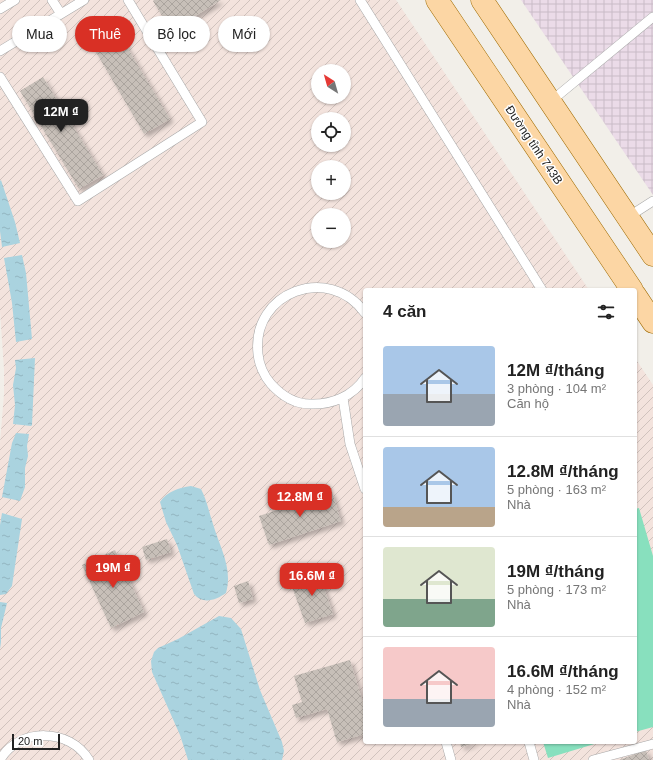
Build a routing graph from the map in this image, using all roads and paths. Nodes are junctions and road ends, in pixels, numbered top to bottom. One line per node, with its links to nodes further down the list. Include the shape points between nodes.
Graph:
1 (15, 0): 8 (lane)
2 (52, 0): 9 (lane)
3 (84, 0): 9 (lane)
4 (128, 0): 12 (lane, via 202,122 78,201)
5 (360, 0): 17 (lane)
6 (437, 0): 18 (main road, Đường tỉnh 743B)
7 (482, 0): 13 (main road)
8 (0, 9)
9 (61, 14): 11 (lane)
10 (653, 17): 13 (lane)
11 (0, 51)
12 (0, 77)
13 (550, 102): 15 (main road)
14 (653, 201): 15 (lane)
15 (628, 217): 16 (main road)
16 (653, 255)
17 (541, 288)
18 (631, 288)
19 (637, 298): 21 (main road)
20 (363, 310): 23 (lane, via 341,292 324,288 306,288 284,296 275,304 267,313 258,335 257,347 262,370 268,381 281,393 297,402 308,404 332,402)
21 (653, 322)
22 (363, 380): 23 (lane, via 353,392)
23 (343, 398): 24 (lane, via 350,444)
24 (363, 483)
25 (447, 744): 30 (lane)
26 (530, 744): 31 (lane)
27 (653, 744): 32 (lane)
28 (0, 760): 29 (lane, via 9,748 28,737 50,735 71,742)
29 (89, 760)
30 (452, 760)
31 (534, 760)
32 (593, 760)

